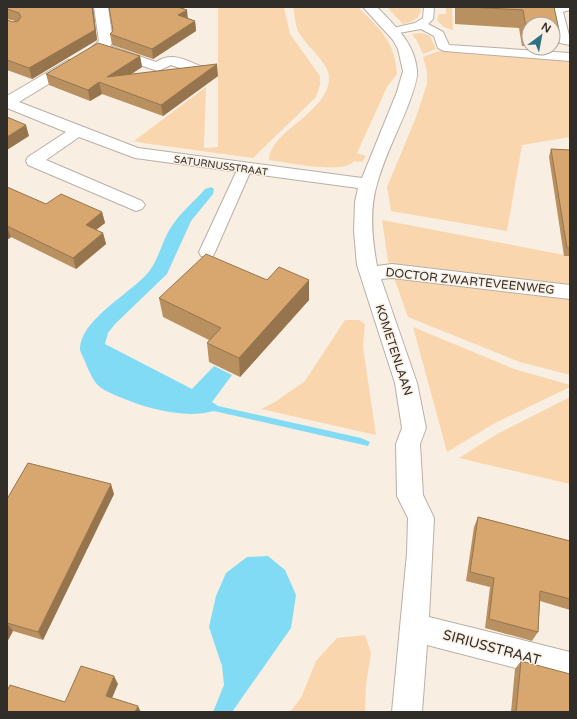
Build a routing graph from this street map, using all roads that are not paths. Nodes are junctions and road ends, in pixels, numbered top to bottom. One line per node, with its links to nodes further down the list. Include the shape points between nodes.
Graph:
1 (101, 7): 8 (street, via 106,42)
2 (370, 7): 6 (street, KOMETENLAAN)
3 (429, 7): 5 (lane, via 428,19)
4 (570, 7): 7 (lane, via 557,10 564,41)
5 (422, 25): 6 (lane); 9 (lane, via 439,34 444,48)
6 (394, 31): 14 (street, KOMETENLAAN, via 405,49 410,75)
7 (570, 42)
8 (99, 47): 10 (street, via 158,67 169,60); 11 (street)
9 (570, 57)
10 (198, 70)
11 (7, 103): 12 (street, SATURNUSSTRAAT)
12 (77, 132): 13 (street, SATURNUSSTRAAT, via 135,153); 15 (street, via 34,162)
13 (245, 168): 14 (street, SATURNUSSTRAAT); 16 (lane)
14 (368, 184): 17 (street, KOMETENLAAN, via 364,202 363,232)
15 (136, 205)
16 (207, 252)
17 (369, 273): 18 (street, DOCTOR ZWARTEVEENWEG, via 392,271); 19 (street, KOMETENLAAN, via 406,383 414,428 408,444 410,496 421,518)
18 (570, 292)
19 (414, 628): 20 (street, SIRIUSSTRAAT); 21 (street, KOMETENLAAN)
20 (570, 667)
21 (407, 712)

